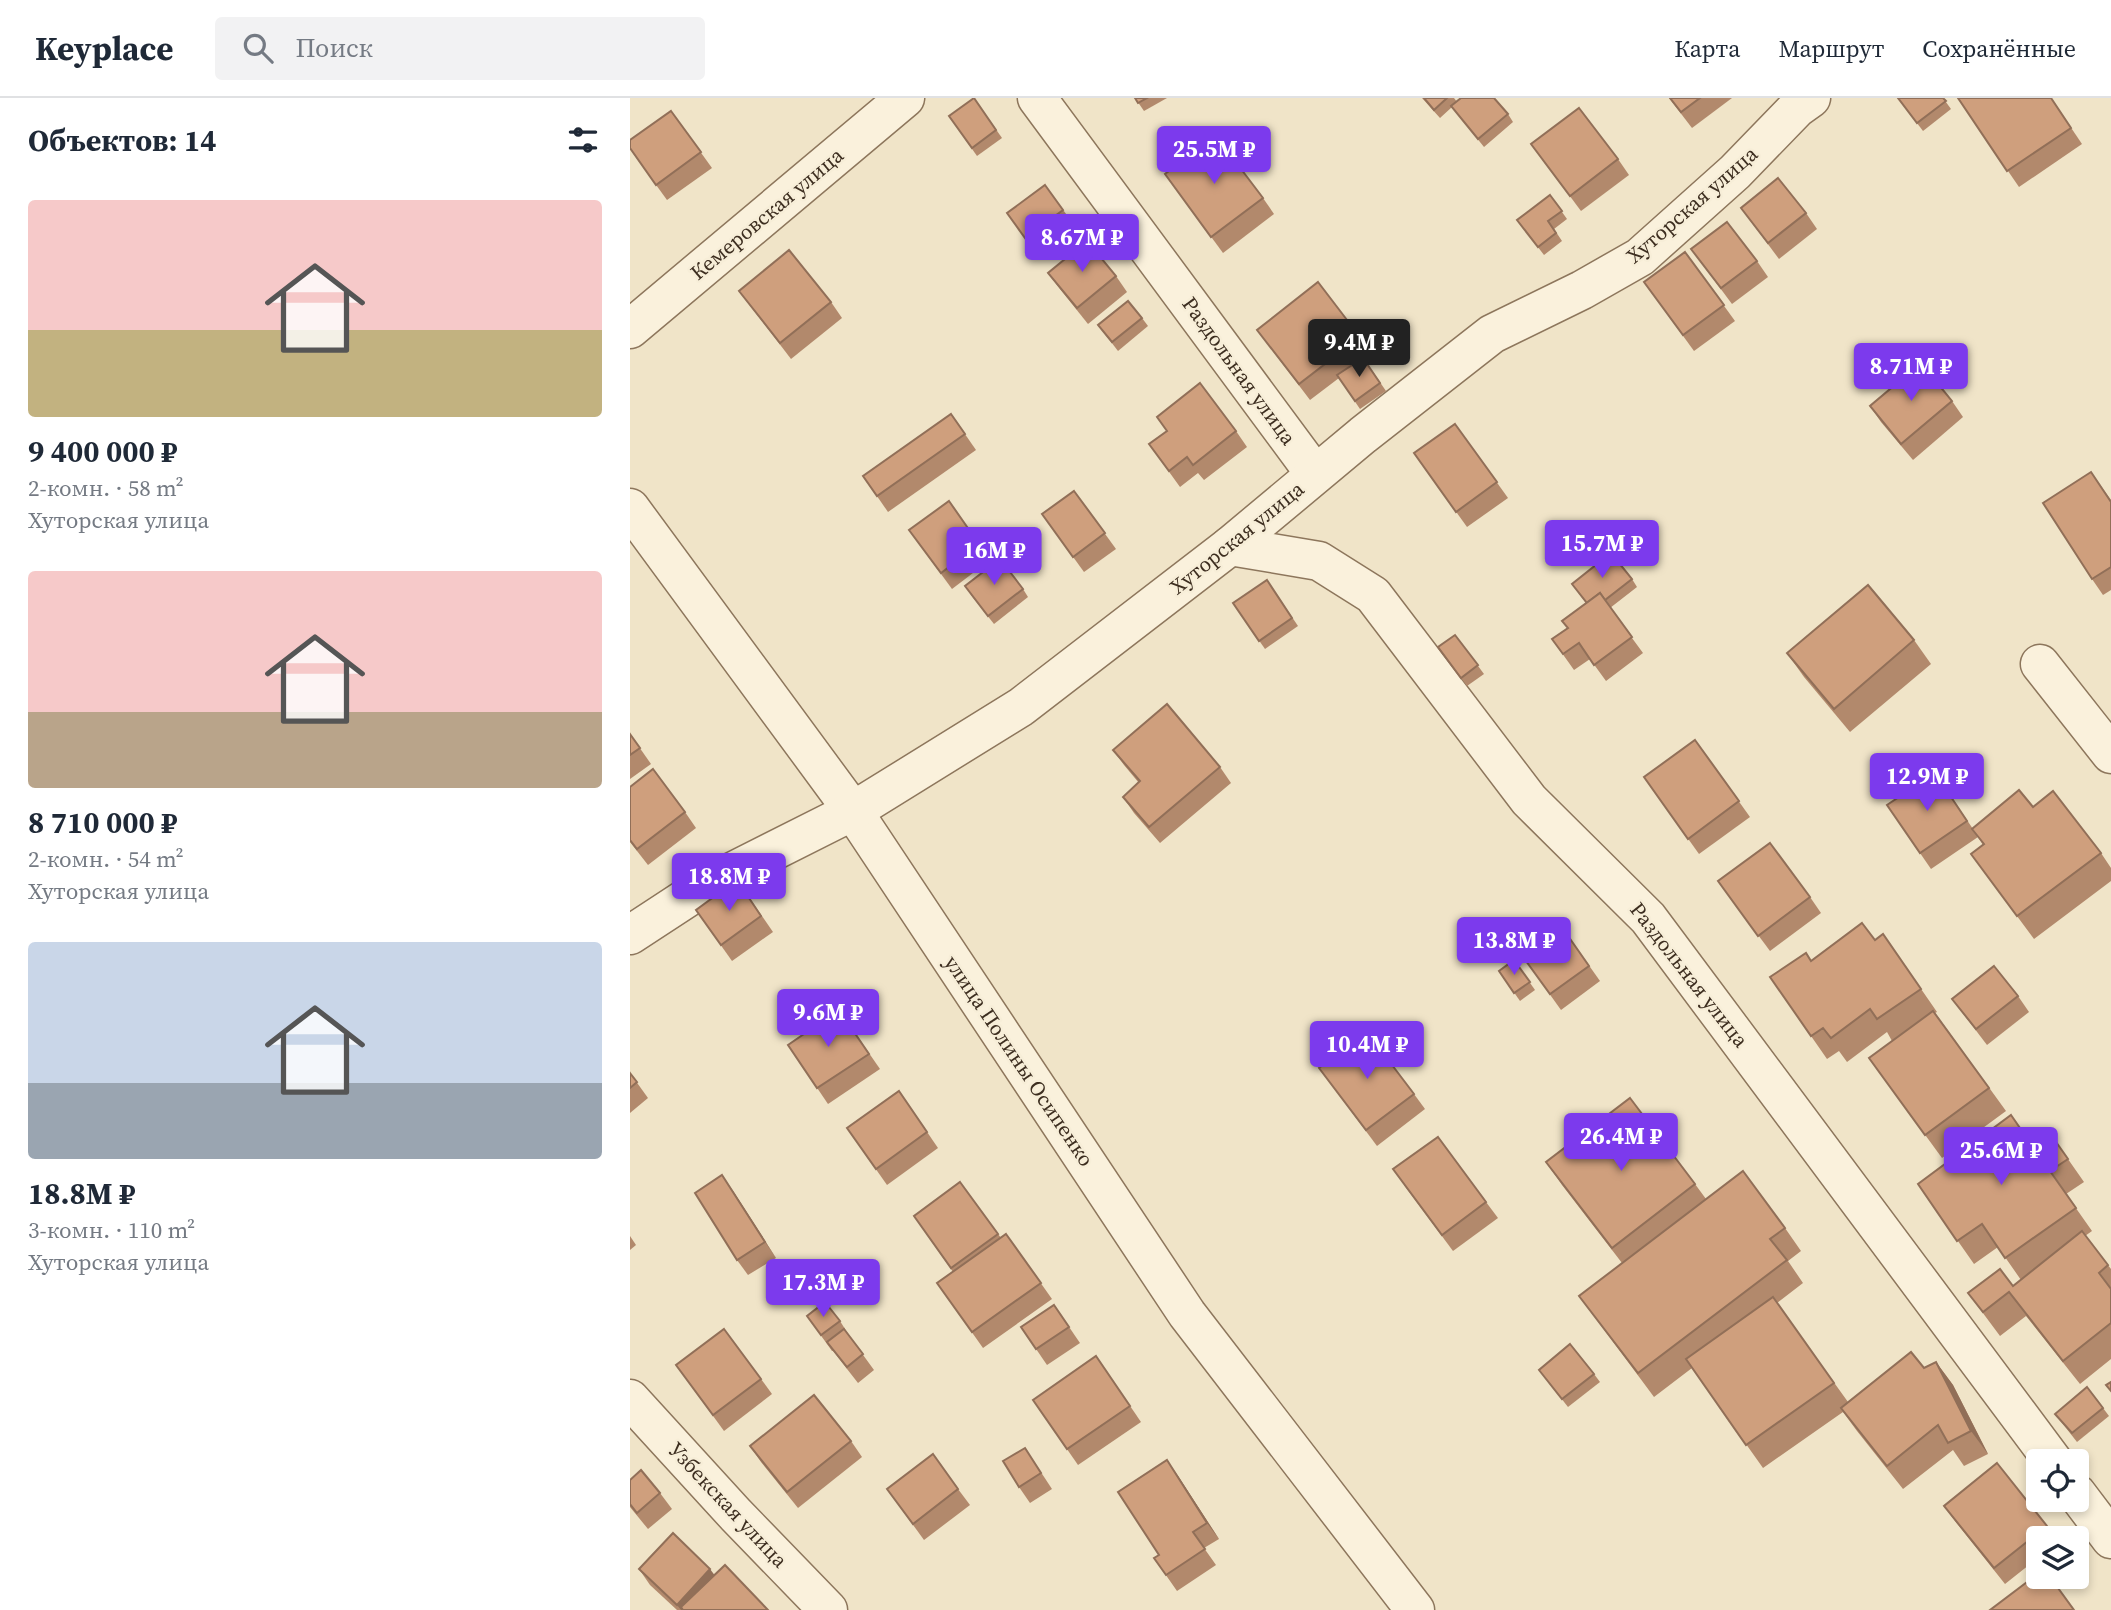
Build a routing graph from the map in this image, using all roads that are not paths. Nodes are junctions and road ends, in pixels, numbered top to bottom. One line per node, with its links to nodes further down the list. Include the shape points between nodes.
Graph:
1 (905, 98): 4 (street, Кемеровская улица)
2 (1037, 98): 5 (street, Раздольная улица)
3 (1799, 101): 5 (street, Хуторская улица, via 1735,172 1640,257 1492,334)
4 (630, 330)
5 (1315, 474): 7 (street, Хуторская улица)
6 (630, 508): 10 (street, улица Полины Осипенко)
7 (1230, 546): 10 (street, Хуторская улица, via 1021,707); 13 (street, Раздольная улица, via 1319,561 1373,595 1530,800 1648,918)
8 (2040, 664): 9 (street)
9 (2111, 754)
10 (853, 811): 11 (street, Хуторская улица, via 708,884); 17 (street, улица Полины Осипенко, via 1187,1314)
11 (630, 935)
12 (630, 1399): 16 (street, Узбекская улица)
13 (2044, 1449)
14 (2089, 1510): 15 (street)
15 (2111, 1539)
16 (828, 1610)
17 (1415, 1610)

